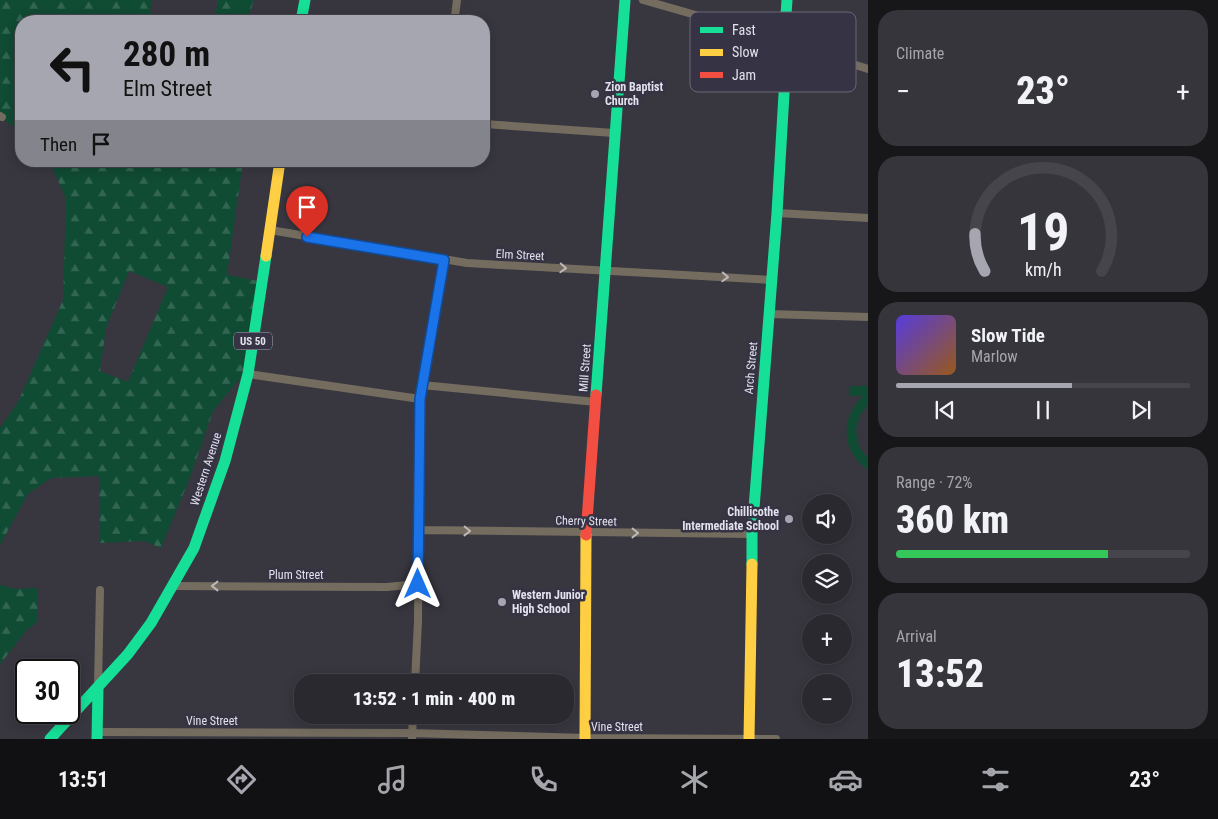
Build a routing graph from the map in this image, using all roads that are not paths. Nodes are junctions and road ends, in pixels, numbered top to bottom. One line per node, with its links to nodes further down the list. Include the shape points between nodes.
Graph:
1 (305, 0): 6 (street)
2 (457, 0): 7 (street)
3 (625, 0): 12 (street, Mill Street)
4 (643, 0): 5 (street)
5 (690, 14)
6 (302, 15)
7 (455, 15)
8 (856, 66): 9 (street)
9 (868, 70)
10 (784, 92): 14 (street, Arch Street)
11 (490, 124): 12 (street)
12 (614, 133): 18 (street, Mill Street)
13 (279, 167): 16 (street, Western Avenue / US 50)
14 (777, 213): 15 (street); 19 (street, Arch Street)
15 (868, 218)
16 (270, 230): 17 (street, Elm Street); 22 (street, Western Avenue / US 50)
17 (444, 260): 18 (street, Elm Street, one-way to 18); 23 (street)
18 (606, 271): 19 (street, Elm Street, one-way to 19); 25 (street, Mill Street)
19 (771, 280): 20 (street, Arch Street)
20 (769, 314): 21 (street); 28 (street, Arch Street)
21 (868, 317)
22 (248, 374): 24 (street); 30 (street, Western Avenue / US 50, via 212,501 194,548)
23 (422, 385): 24 (street); 25 (street)
24 (420, 399): 26 (street)
25 (596, 402): 27 (street, Mill Street)
26 (418, 530): 27 (street, Cherry Street, one-way to 27); 29 (street)
27 (586, 532): 28 (street, Cherry Street, one-way to 28); 36 (street, Mill Street)
28 (752, 534): 38 (street, Arch Street)
29 (418, 584): 30 (street, Plum Street, one-way to 30, via 387,587); 32 (street)
30 (173, 586): 33 (street, Western Avenue / US 50, via 151,623)
31 (100, 590): 33 (street)
32 (415, 674)
33 (98, 688): 34 (street); 37 (street, Western Avenue / US 50)
34 (98, 735): 35 (street, Vine Street)
35 (412, 736): 36 (street, Vine Street)
36 (585, 738): 38 (street, Vine Street)
37 (50, 739)
38 (749, 739): 39 (street, Vine Street)
39 (776, 739)

